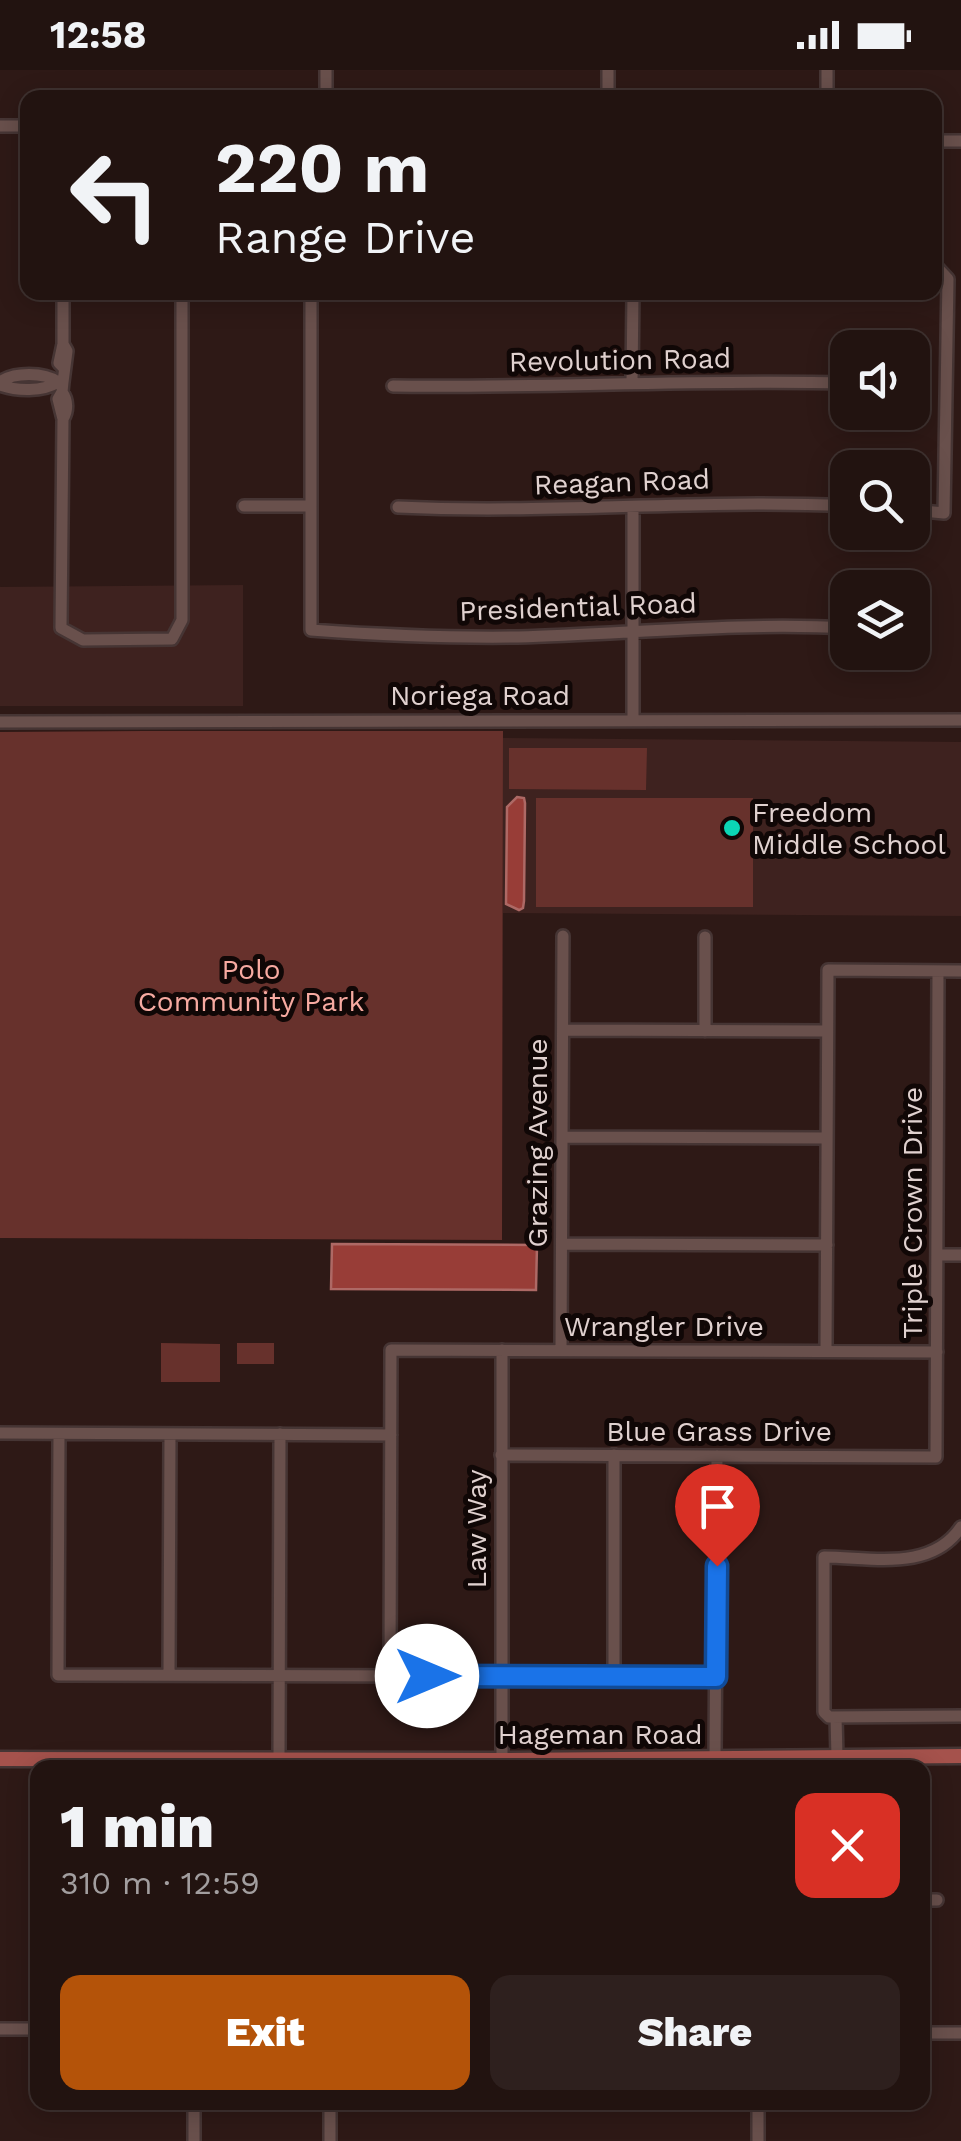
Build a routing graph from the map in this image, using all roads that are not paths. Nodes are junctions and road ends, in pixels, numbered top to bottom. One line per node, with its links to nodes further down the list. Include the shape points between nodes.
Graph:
1 (942, 272): 11 (street, via 948,279)
2 (63, 300): 9 (street, via 67,351)
3 (182, 300): 9 (street, via 182,620 172,639 83,640 61,628)
4 (311, 300): 14 (street)
5 (632, 300): 6 (street)
6 (632, 382): 7 (street, Revolution Road); 10 (street, Revolution Road)
7 (830, 382)
8 (0, 383): 9 (street)
9 (61, 385)
10 (393, 386)
11 (944, 456): 12 (street); 18 (street, via 944,512)
12 (961, 456)
13 (244, 506): 14 (street)
14 (311, 506): 20 (street, Presidential Road, via 311,630 449,637)
15 (830, 506): 17 (street, Reagan Road)
16 (398, 507): 17 (street, Reagan Road)
17 (633, 507): 20 (street)
18 (930, 511)
19 (830, 628): 20 (street, Presidential Road)
20 (633, 631): 21 (street)
21 (633, 719): 22 (street, Noriega Road); 23 (street, Noriega Road)
22 (961, 720)
23 (0, 722)
24 (563, 936): 28 (street, Grazing Avenue)
25 (706, 937): 29 (street)
26 (938, 970): 27 (street); 30 (street, via 828,970); 35 (street, Triple Crown Drive)
27 (961, 971)
28 (563, 1030): 29 (street); 31 (street, Grazing Avenue)
29 (705, 1031): 30 (street)
30 (828, 1032): 32 (street)
31 (562, 1137): 32 (street); 33 (street, Grazing Avenue)
32 (827, 1138): 34 (street)
33 (562, 1244): 34 (street); 38 (street, Grazing Avenue)
34 (827, 1245): 39 (street)
35 (937, 1255): 36 (street); 40 (street, Triple Crown Drive)
36 (961, 1255)
37 (502, 1350): 38 (street, Wrangler Drive); 45 (street, Wrangler Drive, via 391,1350); 46 (street, Law Way)
38 (562, 1350): 39 (street, Wrangler Drive)
39 (826, 1352): 40 (street, Wrangler Drive)
40 (937, 1352): 49 (street, Triple Crown Drive)
41 (0, 1433): 42 (street)
42 (59, 1434): 43 (street); 51 (street, via 58,1675)
43 (170, 1434): 44 (street); 51 (street)
44 (280, 1434): 45 (street); 52 (street)
45 (391, 1435): 53 (street)
46 (502, 1455): 47 (street, Blue Grass Drive); 54 (street, Law Way)
47 (614, 1456): 48 (street, Blue Grass Drive); 55 (street)
48 (717, 1456): 49 (street, Blue Grass Drive); 56 (street)
49 (936, 1456)
50 (959, 1534): 58 (street, via 917,1558 824,1557 824,1712)
51 (169, 1675): 52 (street)
52 (279, 1676): 53 (street); 63 (street)
53 (390, 1676): 54 (street)
54 (501, 1676): 55 (street); 64 (street, Law Way)
55 (614, 1677): 56 (street)
56 (716, 1677): 61 (street)
57 (961, 1716): 58 (street)
58 (836, 1717): 60 (street)
59 (961, 1756): 60 (main road, Hageman Road)
60 (837, 1757): 61 (main road, Hageman Road)
61 (715, 1758): 65 (main road, Hageman Road)
62 (0, 1759): 63 (main road, Hageman Road)
63 (279, 1760)
64 (502, 1760)
65 (644, 1760)
66 (930, 1900): 67 (street)
67 (936, 1900)
68 (0, 2029): 69 (street)
69 (30, 2029)
70 (930, 2033): 71 (street)
71 (961, 2033)
72 (194, 2110): 75 (street)
73 (330, 2110): 76 (street)
74 (758, 2110): 77 (street)
75 (194, 2141)
76 (330, 2141)
77 (758, 2141)

